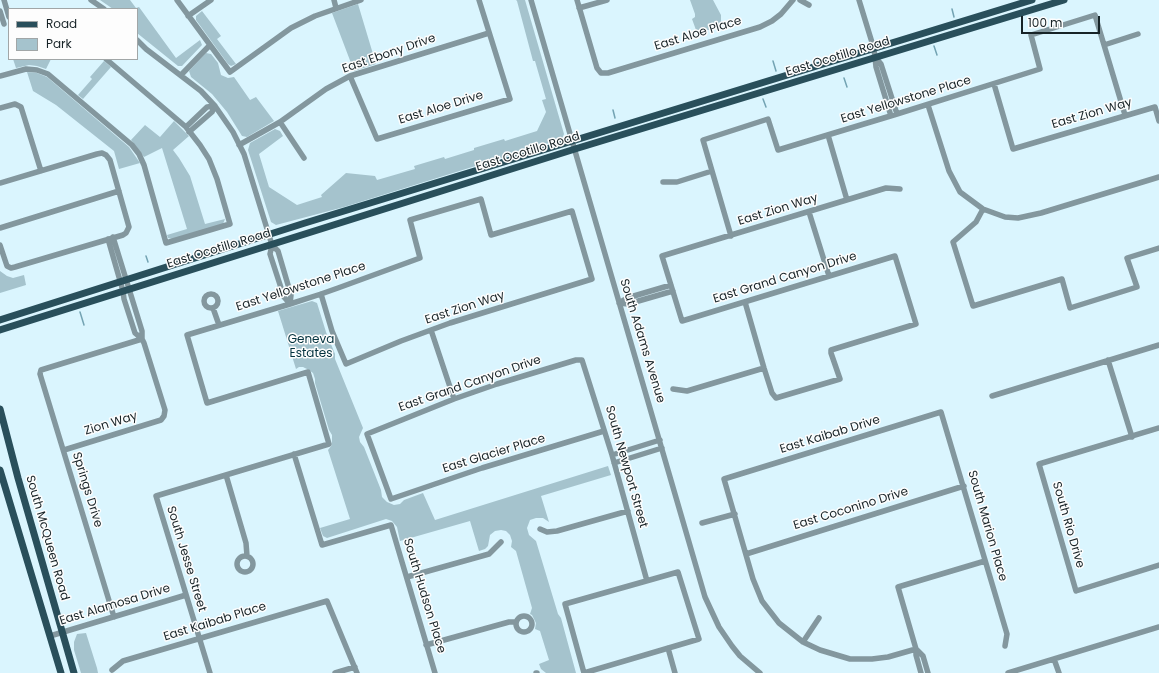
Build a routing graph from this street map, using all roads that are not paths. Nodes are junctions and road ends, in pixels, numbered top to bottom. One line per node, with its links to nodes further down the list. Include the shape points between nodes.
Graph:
1 (4, 0): 21 (street)
2 (91, 0): 17 (street)
3 (177, 0): 22 (street)
4 (211, 0): 22 (street)
5 (334, 0): 18 (street)
6 (361, 0): 18 (street)
7 (479, 0): 24 (street)
8 (531, 0): 45 (street, South Adams Avenue)
9 (577, 0): 19 (street)
10 (607, 0): 19 (street)
11 (793, 0): 19 (street, East Aloe Place, via 781,14 760,26 608,73 601,73 597,68)
12 (800, 0): 16 (street)
13 (859, 0): 29 (street)
14 (1032, 0): 29 (main road, East Ocotillo Road)
15 (1064, 0): 30 (main road, East Ocotillo Road)
16 (809, 5)
17 (103, 8)
18 (336, 8): 27 (street, via 291,28 230,72)
19 (579, 8)
20 (0, 11): 23 (street)
21 (8, 14)
22 (188, 16): 27 (street)
23 (4, 24)
24 (489, 33): 34 (street, East Ebony Drive); 34 (street, East Aloe Drive, via 510,99 377,139)
25 (1138, 34): 28 (street)
26 (138, 41): 32 (street)
27 (210, 45): 32 (street)
28 (1104, 45): 35 (street, East Yellowstone Place, via 1094,15 1031,35 1040,69); 40 (street)
29 (874, 49): 30 (street); 45 (main road, East Ocotillo Road)
30 (876, 57): 39 (street, via 881,64); 47 (main road, East Ocotillo Road)
31 (107, 60): 43 (street)
32 (181, 75): 37 (street)
33 (0, 76): 43 (street, via 26,69 48,74 132,145 144,165 166,243 230,224 209,159)
34 (350, 76): 42 (street, East Ebony Drive, via 326,89)
35 (994, 84): 36 (street, East Yellowstone Place); 40 (street, East Zion Way, via 1013,149)
36 (928, 105): 39 (street, East Yellowstone Place); 57 (street, via 949,171 960,192)
37 (215, 106): 43 (street, via 212,112); 46 (street)
38 (0, 108): 49 (street, via 15,104 23,110)
39 (894, 115): 44 (street, East Yellowstone Place)
40 (1125, 115): 41 (street, East Zion Way, via 1155,107)
41 (1159, 121)
42 (280, 122): 46 (street, East Ebony Drive); 48 (street)
43 (187, 130)
44 (828, 135): 50 (street, East Yellowstone Place, via 778,150 768,119 703,140); 56 (street)
45 (572, 141): 47 (street, South Adams Avenue); 60 (main road, East Ocotillo Road)
46 (240, 144): 60 (street)
47 (575, 149): 63 (main road, East Ocotillo Road); 74 (street, South Adams Avenue)
48 (304, 158)
49 (41, 171): 53 (street); 55 (street, via 102,153 109,157)
50 (712, 171): 52 (street, via 677,182); 61 (street)
51 (1159, 177): 57 (street, via 1018,218 1005,217)
52 (663, 182)
53 (0, 183)
54 (900, 190): 56 (street, East Zion Way, via 886,188)
55 (119, 191): 59 (street); 62 (street, via 130,226 126,233)
56 (847, 200): 58 (street, East Zion Way)
57 (983, 209): 65 (street, via 976,222 953,242 972,306 1062,279 1070,308 1136,287 1127,258)
58 (809, 212): 61 (street, East Zion Way); 67 (street)
59 (0, 228)
60 (268, 235): 63 (street); 68 (main road, East Ocotillo Road)
61 (731, 236): 69 (street, East Zion Way, via 662,256)
62 (111, 238): 64 (street, via 11,268 7,266); 68 (street)
63 (272, 244): 70 (main road, East Ocotillo Road); 75 (street, via 278,251 292,295)
64 (0, 246)
65 (1159, 248)
66 (420, 258): 72 (street, East Yellowstone Place); 82 (street, East Zion Way, via 410,220 481,198 491,235 572,211 592,279)
67 (829, 276): 73 (street, East Grand Canyon Drive); 87 (street, East Grand Canyon Drive, via 895,256 916,324 831,350 840,379 776,398)
68 (123, 280): 70 (street); 79 (main road, East Ocotillo Road)
69 (671, 285): 71 (street); 74 (street, via 627,298)
70 (126, 290): 77 (street); 78 (street, via 124,299); 81 (main road, East Ocotillo Road)
71 (673, 291): 73 (street, East Grand Canyon Drive, via 682,321); 74 (street, via 628,304)
72 (320, 294): 75 (street, East Yellowstone Place); 82 (street, East Zion Way, via 346,364)
73 (745, 302): 87 (street)
74 (619, 303): 96 (street, South Adams Avenue)
75 (290, 304): 80 (street, East Yellowstone Place)
76 (213, 308): 80 (street)
77 (137, 314): 78 (street); 83 (street)
78 (129, 317): 83 (street, via 135,333)
79 (0, 320)
80 (219, 325): 99 (street, East Yellowstone Place, via 187,336 207,403 308,372 329,444)
81 (0, 330)
82 (431, 330): 90 (street)
83 (142, 339): 98 (street, Zion Way, via 164,416 161,420); 98 (street, Springs Drive, via 41,370 40,374)
84 (1159, 345): 86 (street)
85 (582, 360): 90 (street, East Grand Canyon Drive); 94 (street, South Newport Street)
86 (1108, 360): 89 (street); 95 (street)
87 (764, 368): 88 (street, via 687,391)
88 (673, 389)
89 (992, 396)
90 (454, 399): 105 (street, East Grand Canyon Drive, via 367,434)
91 (0, 409): 122 (main road, South McQueen Road)
92 (942, 412): 104 (street, South Marion Place); 107 (street, East Kaibab Drive, via 724,479)
93 (1159, 428): 95 (street)
94 (604, 431): 100 (street, South Newport Street); 105 (street, East Glacier Place)
95 (1132, 437): 114 (street, South Rio Drive, via 1039,464 1076,591)
96 (660, 440): 97 (street, South Adams Avenue); 100 (street)
97 (662, 448): 101 (street); 140 (street, South Adams Avenue, via 709,606 732,646)
98 (64, 450): 118 (street, Springs Drive)
99 (294, 454): 103 (street); 115 (street, South Hudson Place, via 322,546 391,525)
100 (612, 455): 101 (street, South Newport Street)
101 (614, 463): 106 (street, South Newport Street)
102 (0, 470): 123 (main road, South McQueen Road)
103 (226, 475): 112 (street, via 246,544); 117 (street, South Jesse Street, via 156,496)
104 (964, 486): 111 (street, East Coconino Drive); 113 (street, South Marion Place)
105 (391, 499)
106 (628, 511): 109 (street, via 557,531); 116 (street, South Newport Street)
107 (735, 514): 108 (street); 111 (street)
108 (702, 523)
109 (540, 530)
110 (501, 542): 115 (street, via 489,554)
111 (746, 554): 125 (street, via 762,601 779,623)
112 (247, 556)
113 (985, 561): 127 (street, South Marion Place, via 1007,634); 129 (street, via 898,587)
114 (1159, 565)
115 (407, 577): 126 (street, South Hudson Place)
116 (647, 581): 128 (street, via 678,572 699,639); 138 (street, via 565,604)
117 (186, 595): 118 (street, East Alamosa Drive); 124 (street, South Jesse Street)
118 (114, 617): 122 (street, East Alamosa Drive)
119 (820, 618): 125 (street)
120 (516, 622): 126 (street)
121 (1159, 627): 130 (street)
122 (62, 632): 123 (street, East Alamosa Drive); 134 (main road, South McQueen Road)
123 (50, 636): 133 (main road, South McQueen Road)
124 (199, 638): 131 (street, East Kaibab Place, via 123,661); 132 (street, East Kaibab Place, via 327,601); 135 (street, South Jesse Street)
125 (803, 642): 129 (street, via 850,659 888,657)
126 (426, 645): 137 (street, South Hudson Place)
127 (1005, 646)
128 (668, 648): 138 (street); 139 (street)
129 (916, 649): 141 (street); 142 (street, via 923,656)
130 (1054, 659): 143 (street); 144 (street)
131 (112, 670)
132 (356, 670): 136 (street)
133 (61, 673)
134 (74, 673)
135 (210, 673)
136 (335, 673)
137 (435, 673)
138 (584, 673)
139 (675, 673)
140 (760, 673)
141 (921, 673)
142 (927, 673)
143 (1008, 673)
144 (1058, 673)

